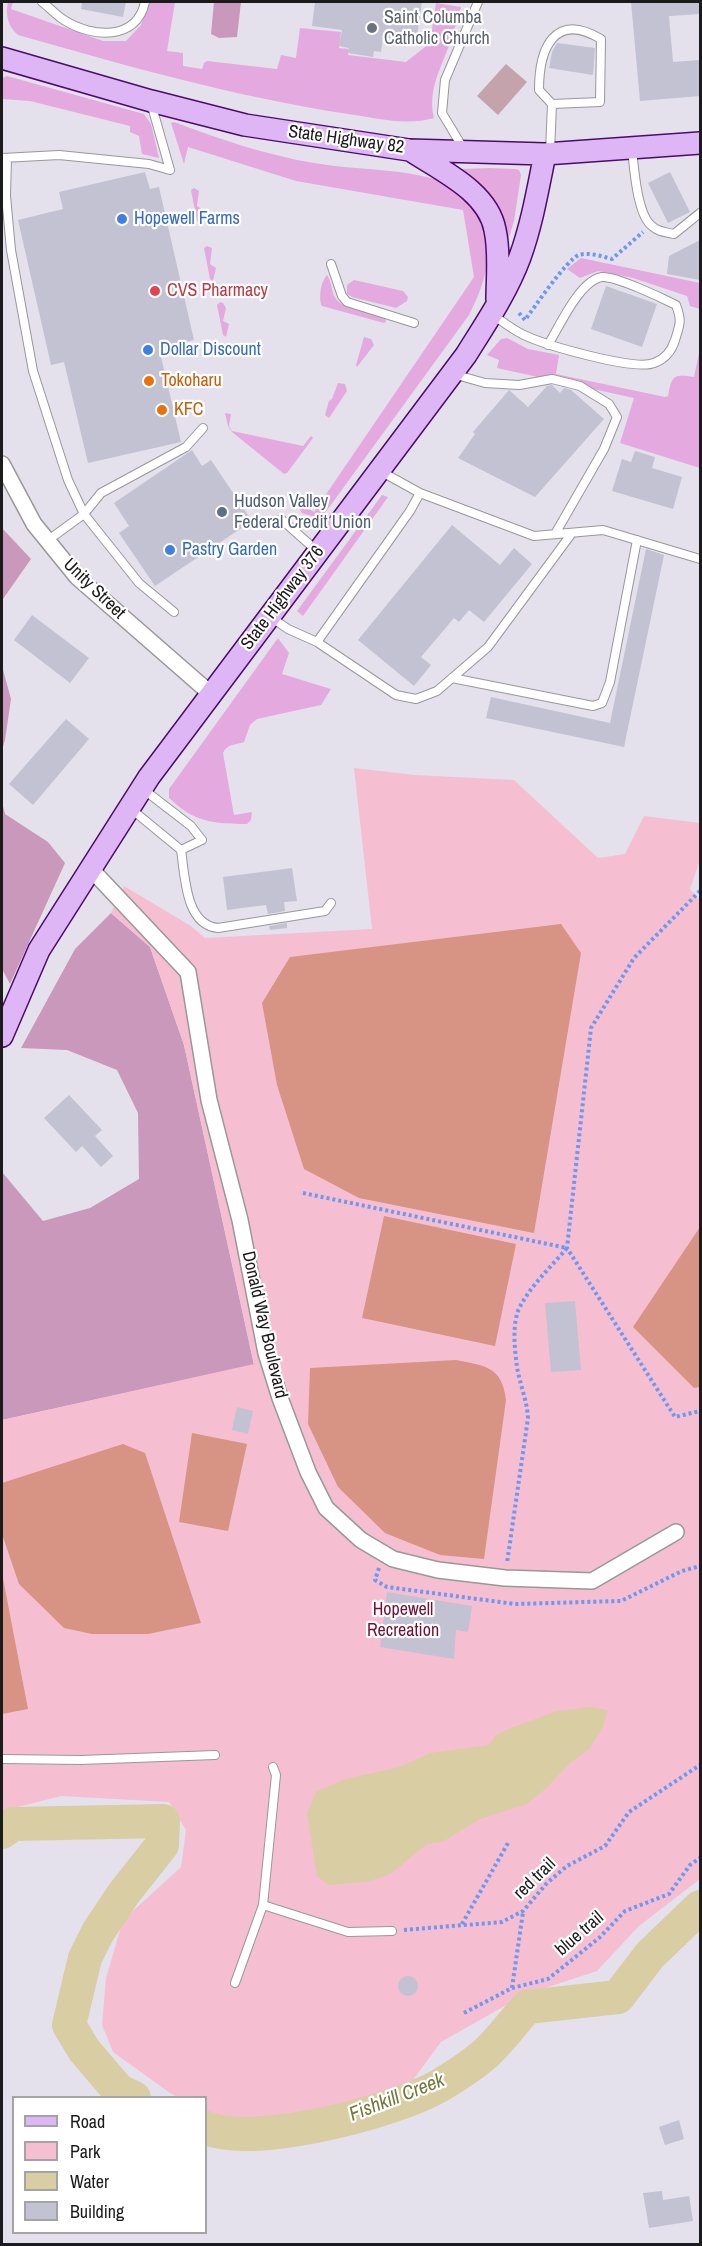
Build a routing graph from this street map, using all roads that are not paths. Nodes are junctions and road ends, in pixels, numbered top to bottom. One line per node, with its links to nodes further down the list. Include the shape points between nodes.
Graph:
1 (42, 2): 2 (lane, via 65,21 108,33 129,29 139,19)
2 (145, 2)
3 (478, 2): 10 (lane, via 445,80 441,113)
4 (2, 58): 5 (main road, State Highway 82)
5 (151, 101): 9 (main road, State Highway 82, via 245,125); 12 (lane, via 171,170 149,164 58,155)
6 (552, 104): 6 (lane, via 600,102 601,39 588,31 568,29 546,45 538,90); 11 (lane)
7 (700, 143): 8 (main road, State Highway 82)
8 (631, 147): 11 (main road, State Highway 82); 13 (lane, via 638,191 650,225 674,234)
9 (409, 150): 10 (main road, State Highway 82); 15 (main road, via 478,196 486,209 495,228)
10 (465, 152): 11 (main road, State Highway 82)
11 (547, 154): 15 (main road, State Highway 376, via 520,257)
12 (4, 158): 23 (lane, via 11,250 33,371 68,480)
13 (700, 213)
14 (330, 264): 16 (lane, via 347,302)
15 (494, 309): 17 (lane, via 512,329); 18 (main road, State Highway 376)
16 (414, 322)
17 (548, 345): 17 (lane, via 652,364 665,358 682,321 676,305 604,277 594,280 578,295)
18 (452, 374): 21 (main road, State Highway 376); 26 (lane, via 485,383 519,385 552,379 580,386 609,404 616,417 604,449)
19 (204, 428): 23 (lane, via 186,447 102,493)
20 (2, 464): 28 (street, Unity Street)
21 (379, 470): 22 (lane); 29 (main road, State Highway 376)
22 (420, 493): 26 (lane, via 534,536); 33 (lane)
23 (84, 514): 28 (lane); 31 (lane, via 139,583)
24 (281, 519): 29 (lane)
25 (572, 533): 26 (lane); 27 (lane, via 603,530); 34 (lane, via 488,647)
26 (555, 534)
27 (637, 540): 30 (lane); 34 (lane, via 610,682 602,703 593,706)
28 (47, 541): 35 (street, Unity Street, via 77,577)
29 (318, 552): 32 (main road, State Highway 376)
30 (700, 559)
31 (174, 612)
32 (270, 616): 33 (lane); 35 (main road, State Highway 376)
33 (317, 642): 34 (lane, via 377,684 405,698 416,699 437,691)
34 (452, 678)
35 (211, 694): 36 (main road, State Highway 376)
36 (142, 788): 37 (main road, State Highway 376); 38 (lane, via 191,826 202,840)
37 (129, 807): 38 (lane); 39 (main road, State Highway 376)
38 (181, 850): 40 (lane, via 191,905 197,918 210,927 325,911)
39 (90, 868): 41 (main road, State Highway 376, via 39,950); 42 (street, Donald Way Boulevard, via 188,972 210,1100 240,1220 266,1353 300,1451 326,1508 361,1540 393,1559 438,1570 505,1578 592,1581)
40 (332, 903)
41 (2, 1036)
42 (676, 1532)
43 (215, 1755): 44 (lane)
44 (2, 1759)
45 (273, 1767): 46 (lane, via 276,1775)
46 (263, 1905): 47 (lane, via 348,1932); 48 (lane)
47 (392, 1931)
48 (235, 1983)

